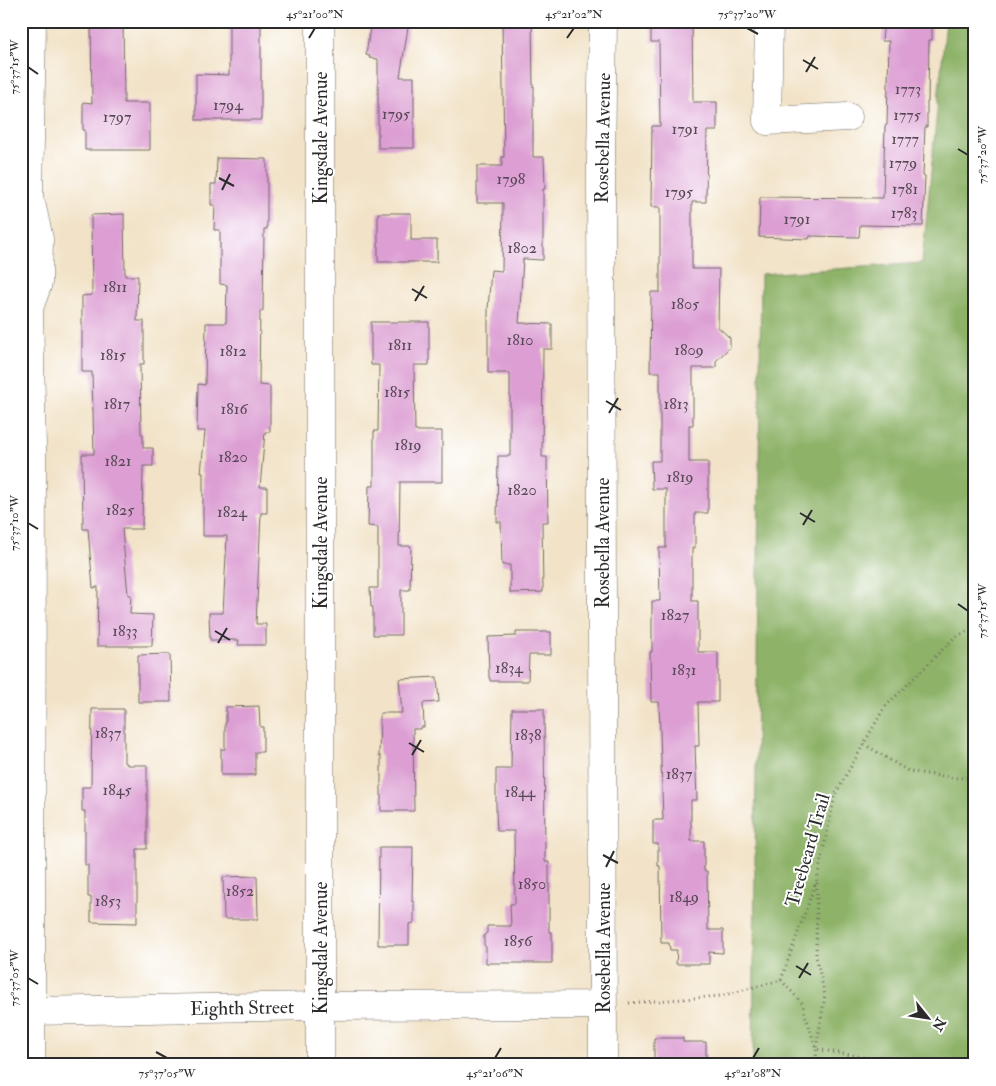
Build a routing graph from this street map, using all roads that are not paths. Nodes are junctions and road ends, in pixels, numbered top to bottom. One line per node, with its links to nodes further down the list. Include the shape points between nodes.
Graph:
1 (32, 21): 6 (street)
2 (320, 21): 12 (street, Kingsdale Avenue)
3 (603, 21): 11 (street, Rosebella Avenue)
4 (769, 21): 5 (street, via 767,121)
5 (848, 117)
6 (26, 122): 7 (street)
7 (29, 197): 8 (street); 9 (street, via 39,239 38,283)
8 (21, 235)
9 (25, 297): 10 (street)
10 (26, 448): 13 (street)
11 (603, 1005): 12 (street, Eighth Street); 16 (street, Rosebella Avenue)
12 (320, 1006): 13 (street, Eighth Street); 15 (street, Kingsdale Avenue)
13 (30, 1011): 14 (street)
14 (31, 1065)
15 (320, 1065)
16 (603, 1065)

